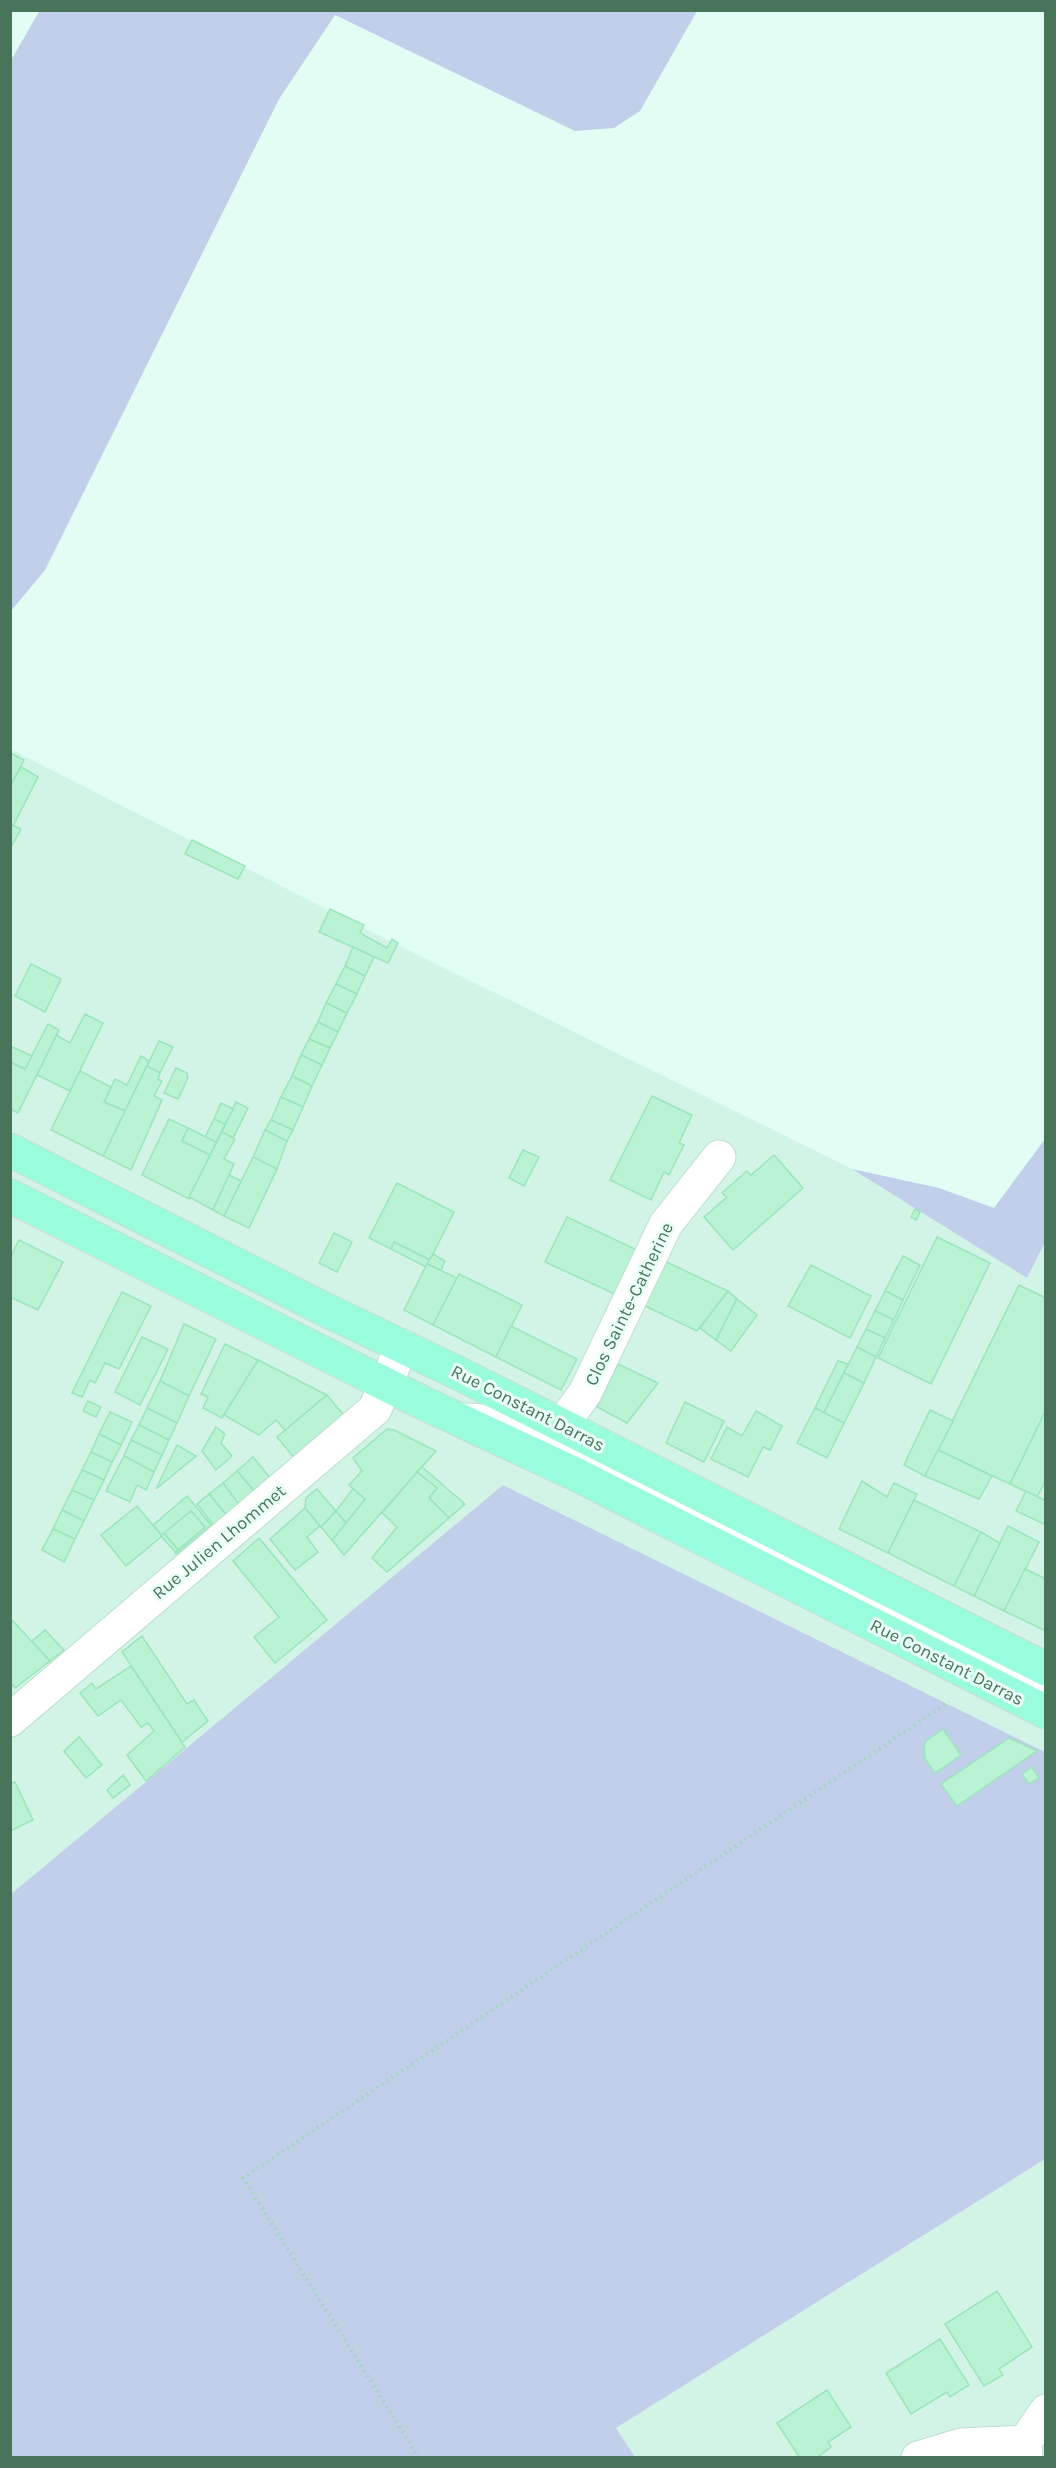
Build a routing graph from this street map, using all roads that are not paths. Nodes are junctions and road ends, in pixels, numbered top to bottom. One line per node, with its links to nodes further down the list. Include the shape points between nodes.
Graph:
1 (10, 1150): 4 (main road, Rue Constant Darras)
2 (719, 1156): 7 (street, Clos Sainte-Catherine, via 666,1224 585,1393)
3 (10, 1196): 5 (main road, Rue Constant Darras)
4 (402, 1346): 5 (street, Rue Julien Lhommet); 7 (main road, Rue Constant Darras)
5 (387, 1384): 6 (main road, Rue Constant Darras); 11 (street, Rue Julien Lhommet, via 375,1409)
6 (459, 1420): 9 (street, via 517,1426 576,1453); 10 (main road, Rue Constant Darras, via 575,1474)
7 (562, 1425): 8 (main road, Rue Constant Darras)
8 (1046, 1669)
9 (1046, 1691)
10 (1046, 1712)
11 (10, 1720)
12 (1046, 2411): 13 (street)
13 (1026, 2450): 14 (street, via 961,2445)
14 (918, 2457)

